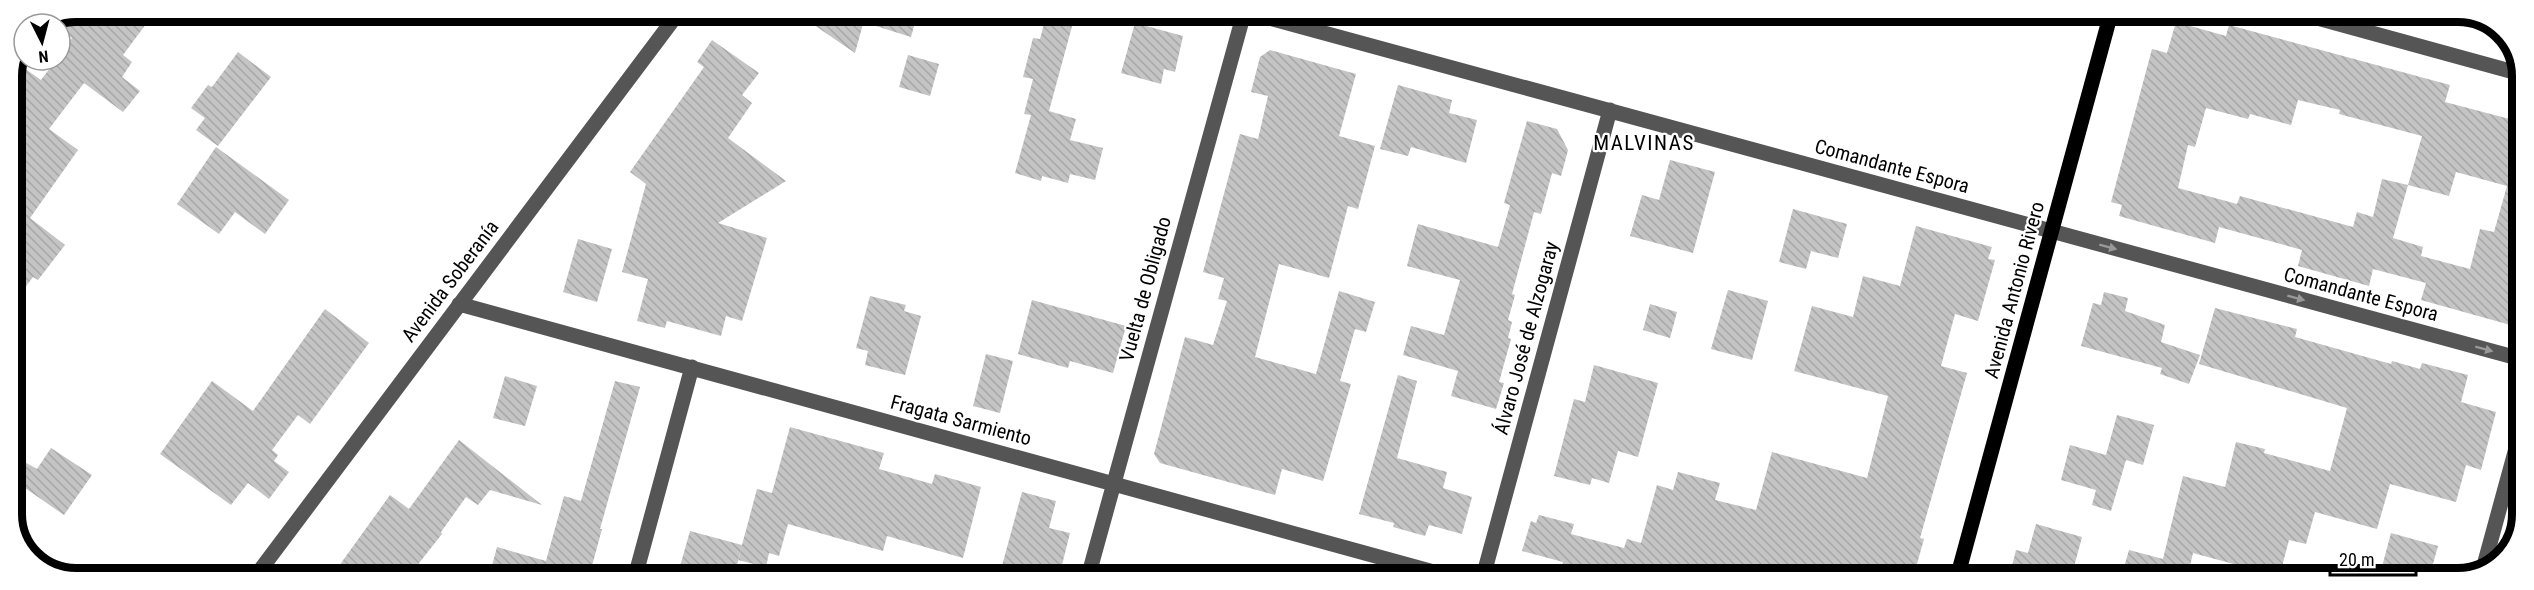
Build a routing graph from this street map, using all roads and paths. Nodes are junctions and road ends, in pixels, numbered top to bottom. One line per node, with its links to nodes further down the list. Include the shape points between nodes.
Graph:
1 (671, 22): 9 (street, Avenida Soberanía)
2 (1241, 22): 13 (street, Vuelta de Obligado)
3 (1284, 22): 7 (street, Comandante Espora)
4 (2109, 22): 8 (main road, Avenida Antonio Rivero)
5 (2331, 22): 6 (street)
6 (2511, 71)
7 (1610, 110): 8 (street, Comandante Espora); 19 (street, Álvaro José de Alzogaray)
8 (2051, 231): 10 (street, Comandante Espora, one-way to 10); 20 (main road, Avenida Antonio Rivero)
9 (459, 304): 11 (street, Fragata Sarmiento); 15 (street, Avenida Soberanía)
10 (2512, 356)
11 (692, 367): 13 (street, Fragata Sarmiento); 16 (street)
12 (2512, 463): 14 (street)
13 (1113, 483): 17 (street, Vuelta de Obligado); 18 (street, Fragata Sarmiento)
14 (2486, 559)
15 (262, 568)
16 (637, 568)
17 (1090, 568)
18 (1416, 568)
19 (1486, 568)
20 (1960, 568)

